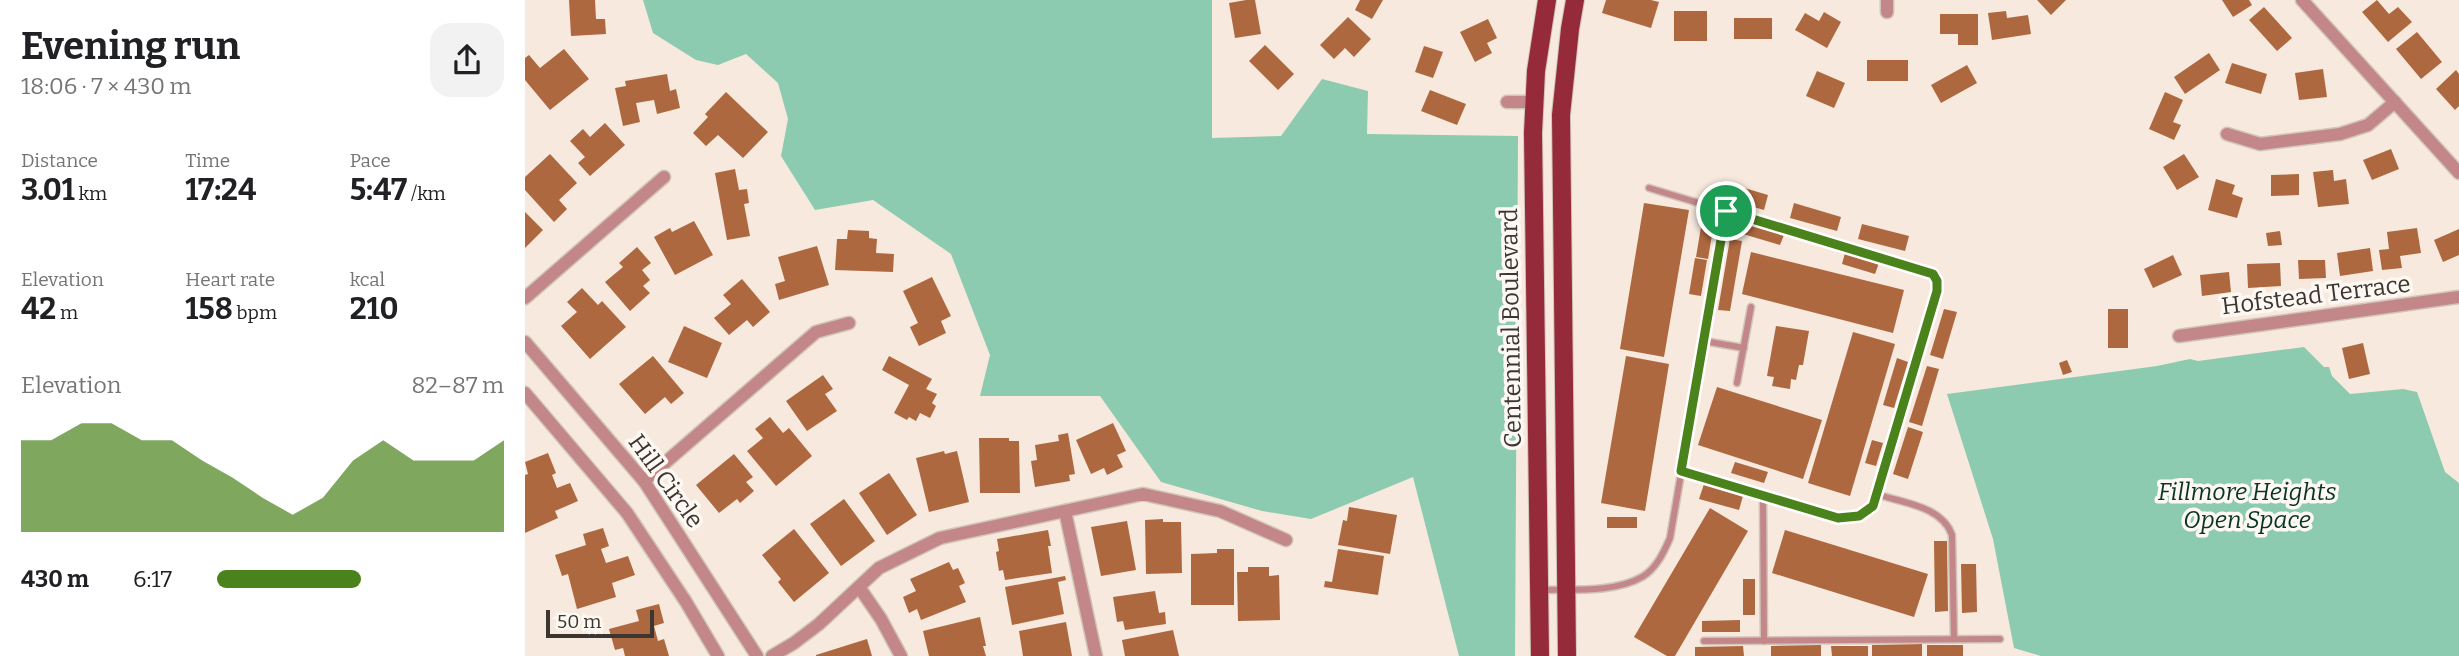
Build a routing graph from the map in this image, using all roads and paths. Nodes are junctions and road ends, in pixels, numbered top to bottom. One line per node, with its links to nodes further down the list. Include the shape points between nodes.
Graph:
1 (1547, 0): 5 (main road, Centennial Boulevard)
2 (1575, 0): 30 (main road, via 1561,115)
3 (2302, 0): 6 (street)
4 (1507, 102): 5 (street)
5 (1533, 102): 29 (main road, Centennial Boulevard)
6 (2395, 102): 7 (street, via 2368,125 2340,134 2260,144); 8 (street)
7 (2227, 134)
8 (2459, 173)
9 (664, 177): 13 (street)
10 (1649, 188): 11 (lane)
11 (1726, 211): 17 (lane); 24 (lane, via 1933,274 1937,281)
12 (2459, 297): 16 (street, Hofstead Terrace)
13 (525, 298)
14 (1751, 307): 19 (lane)
15 (849, 323): 23 (street, via 816,332)
16 (2179, 336)
17 (1704, 341): 19 (lane); 22 (lane)
18 (525, 342): 23 (street, Hill Circle)
19 (1744, 348): 20 (lane)
20 (1738, 383)
21 (525, 393): 35 (street, Hill Circle, via 627,513)
22 (1681, 471): 25 (lane); 30 (lane, via 1670,538 1652,568 1627,583)
23 (645, 481): 36 (street, Hill Circle)
24 (1876, 494): 25 (lane, via 1873,506 1849,519); 31 (lane, via 1939,515 1948,523)
25 (1763, 496): 34 (lane)
26 (1065, 510): 27 (street, via 1143,494 1220,510); 28 (street, via 940,538 879,568); 39 (street)
27 (1286, 540)
28 (859, 587): 37 (street, via 819,624); 38 (street)
29 (1539, 590): 30 (lane); 40 (main road, Centennial Boulevard)
30 (1567, 590): 41 (main road)
31 (1954, 639): 32 (lane); 34 (lane)
32 (2000, 639)
33 (1704, 641): 34 (lane)
34 (1763, 641)
35 (718, 656)
36 (757, 656)
37 (772, 656)
38 (901, 656)
39 (1096, 656)
40 (1539, 656)
41 (1567, 656)

